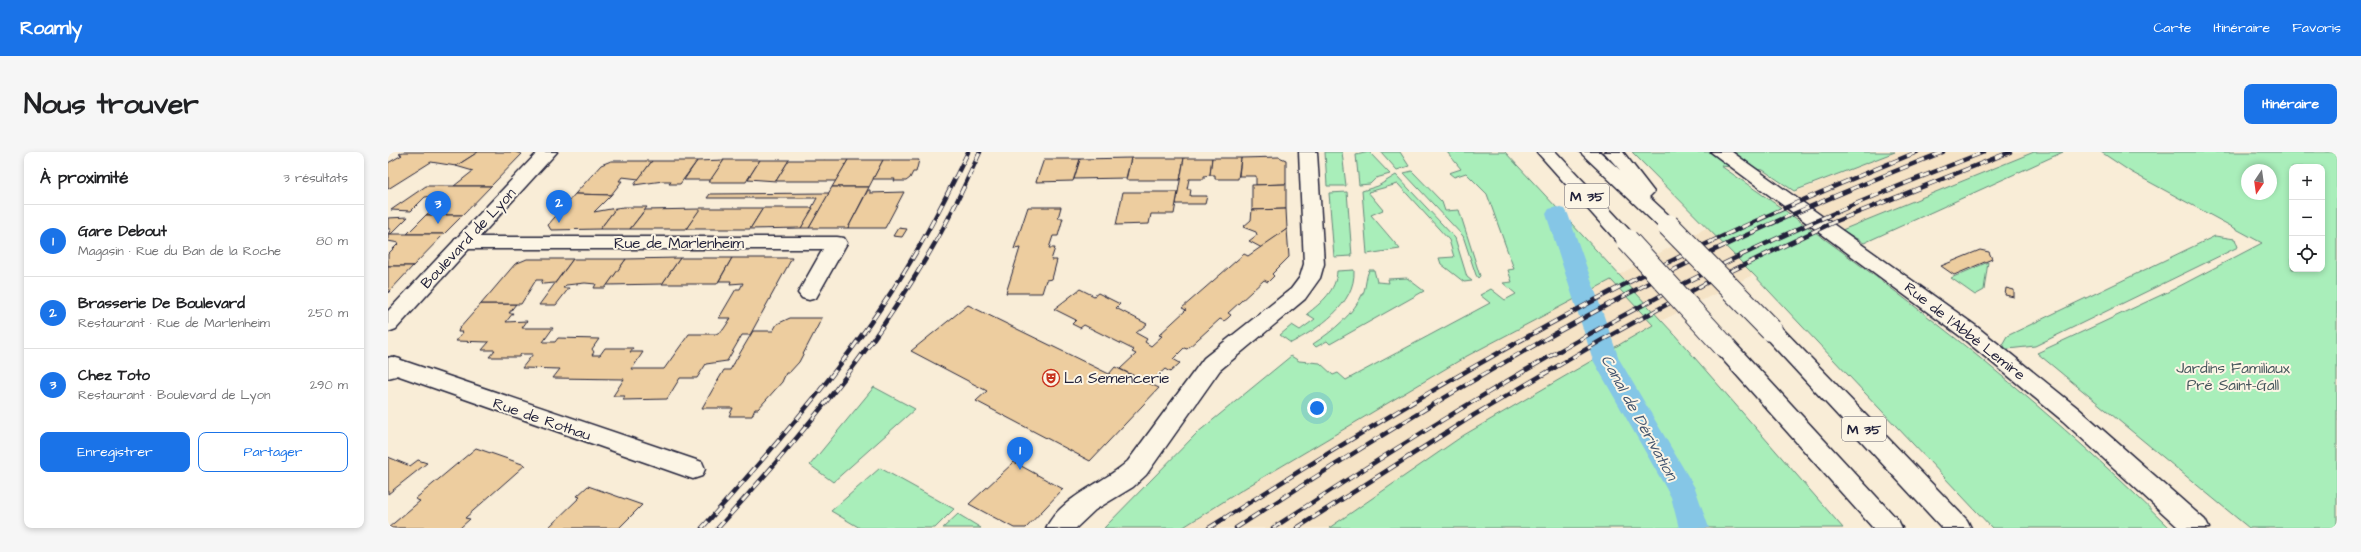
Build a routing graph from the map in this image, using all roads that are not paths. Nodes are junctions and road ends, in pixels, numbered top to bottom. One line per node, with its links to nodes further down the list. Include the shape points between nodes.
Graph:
1 (548, 152): 8 (main road, Boulevard de Lyon)
2 (1308, 152): 13 (main road, via 1314,264 1310,278 1282,308 1212,364 1137,468 1124,480 1086,503)
3 (1546, 152): 14 (main road, M 35, bridge)
4 (1589, 152): 7 (main road, M 35)
5 (1613, 152): 7 (main road, via 1626,166)
6 (1720, 152): 16 (main road, Rue de l'Abbé Lemire, via 1980,341 2071,415)
7 (1666, 223): 15 (main road, M 35, bridge)
8 (463, 243): 9 (main road, Rue de Marlenheim, via 837,243); 10 (main road, Boulevard de Lyon)
9 (809, 293)
10 (388, 324)
11 (389, 367): 12 (main road, Rue de Rothau)
12 (693, 469)
13 (1059, 528)
14 (1889, 528)
15 (1958, 528)
16 (2196, 528)

